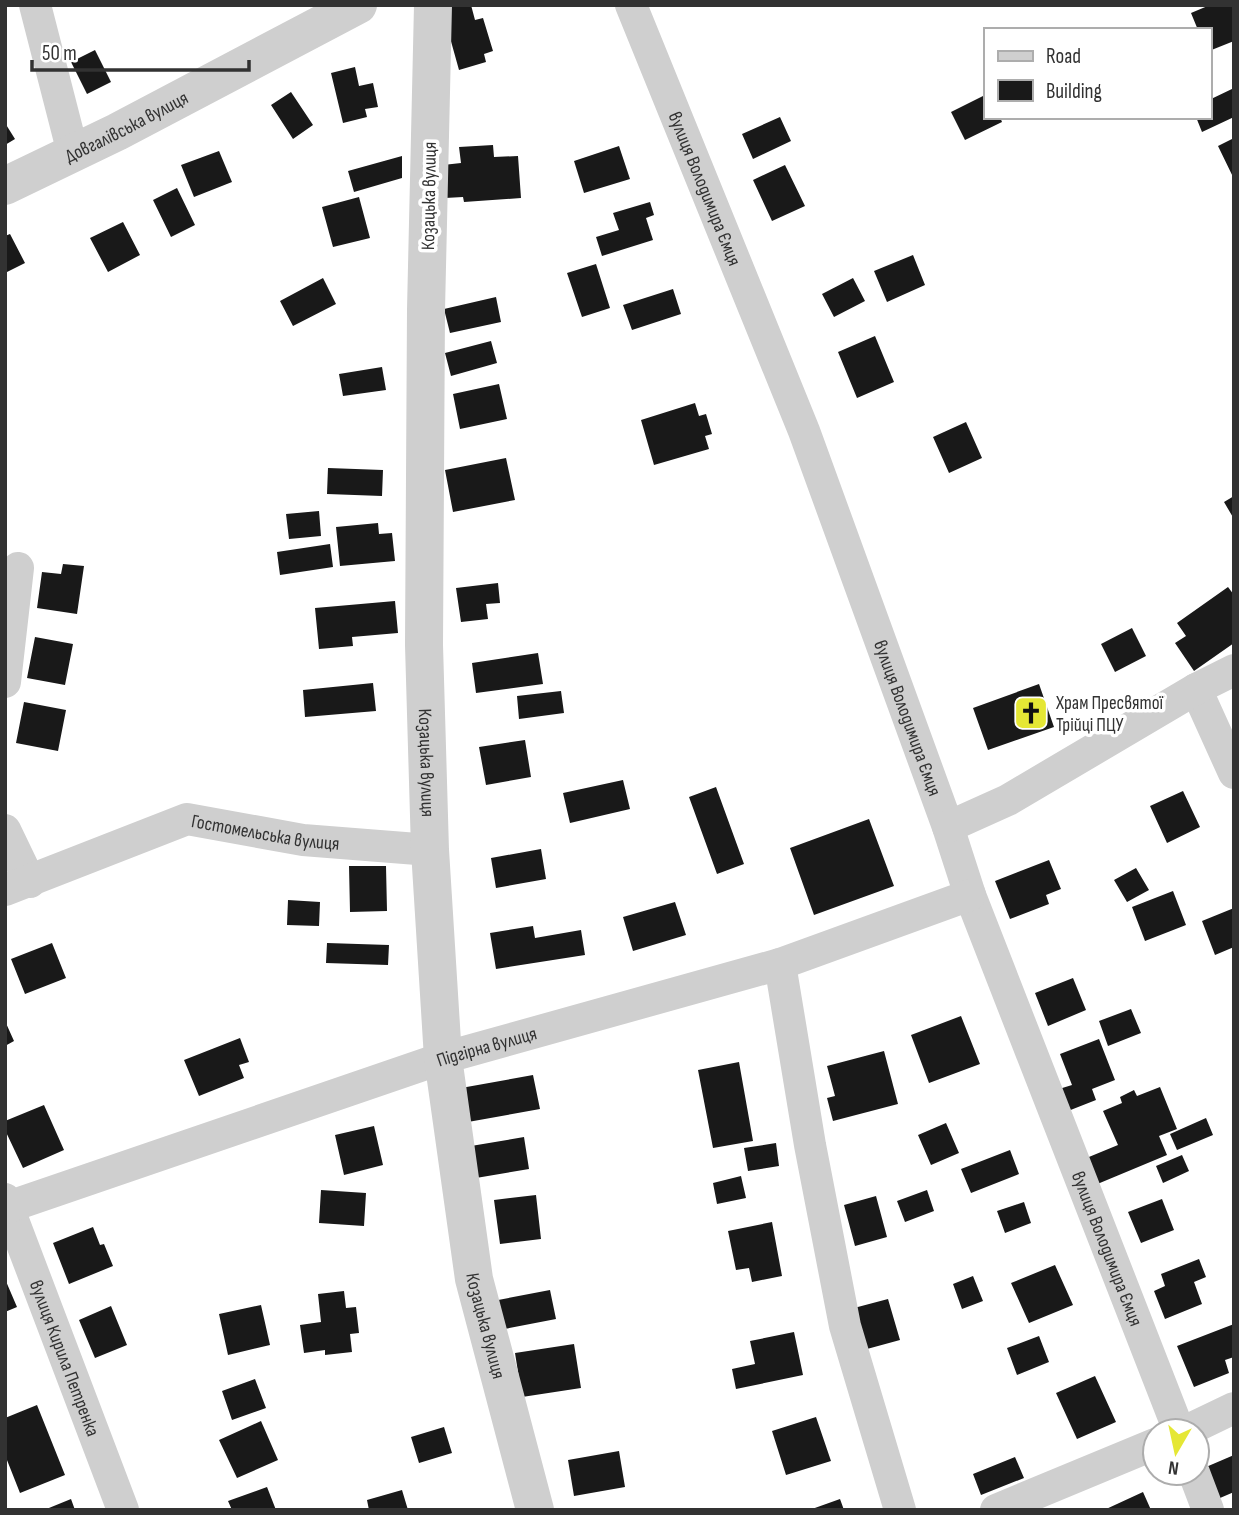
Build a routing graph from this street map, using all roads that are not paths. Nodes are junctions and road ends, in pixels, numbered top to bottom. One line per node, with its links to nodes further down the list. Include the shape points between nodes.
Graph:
1 (35, 5): 5 (street)
2 (358, 5): 5 (street, Довгалівська вулиця)
3 (433, 5): 14 (street, Козацька вулиця, via 424,645)
4 (631, 5): 12 (street, вулиця Володимира Ємця, via 804,431)
5 (73, 153): 6 (street, Довгалівська вулиця)
6 (5, 186)
7 (18, 568): 9 (street)
8 (1234, 670): 10 (street)
9 (5, 682)
10 (1196, 689): 11 (street); 12 (street, via 1008,800)
11 (1234, 773)
12 (948, 827): 16 (street, вулиця Володимира Ємця)
13 (5, 830): 15 (street, Гостомельська вулиця)
14 (430, 850): 15 (street, Гостомельська вулиця, via 303,840 187,819); 18 (street, Козацька вулиця)
15 (18, 886)
16 (970, 895): 17 (street, Підгірна вулиця); 21 (street, вулиця Володимира Ємця)
17 (780, 964): 18 (street, Підгірна вулиця); 27 (street, via 845,1326)
18 (443, 1058): 19 (street, Підгірна вулиця); 26 (street, Козацька вулиця, via 474,1279)
19 (6, 1204): 25 (street, вулиця Кирила Петренка)
20 (1234, 1408): 22 (street)
21 (1174, 1417)
22 (1211, 1419)
23 (1141, 1450): 28 (street)
24 (1199, 1487): 29 (street)
25 (123, 1510)
26 (535, 1510)
27 (900, 1510)
28 (996, 1510)
29 (1208, 1510)

